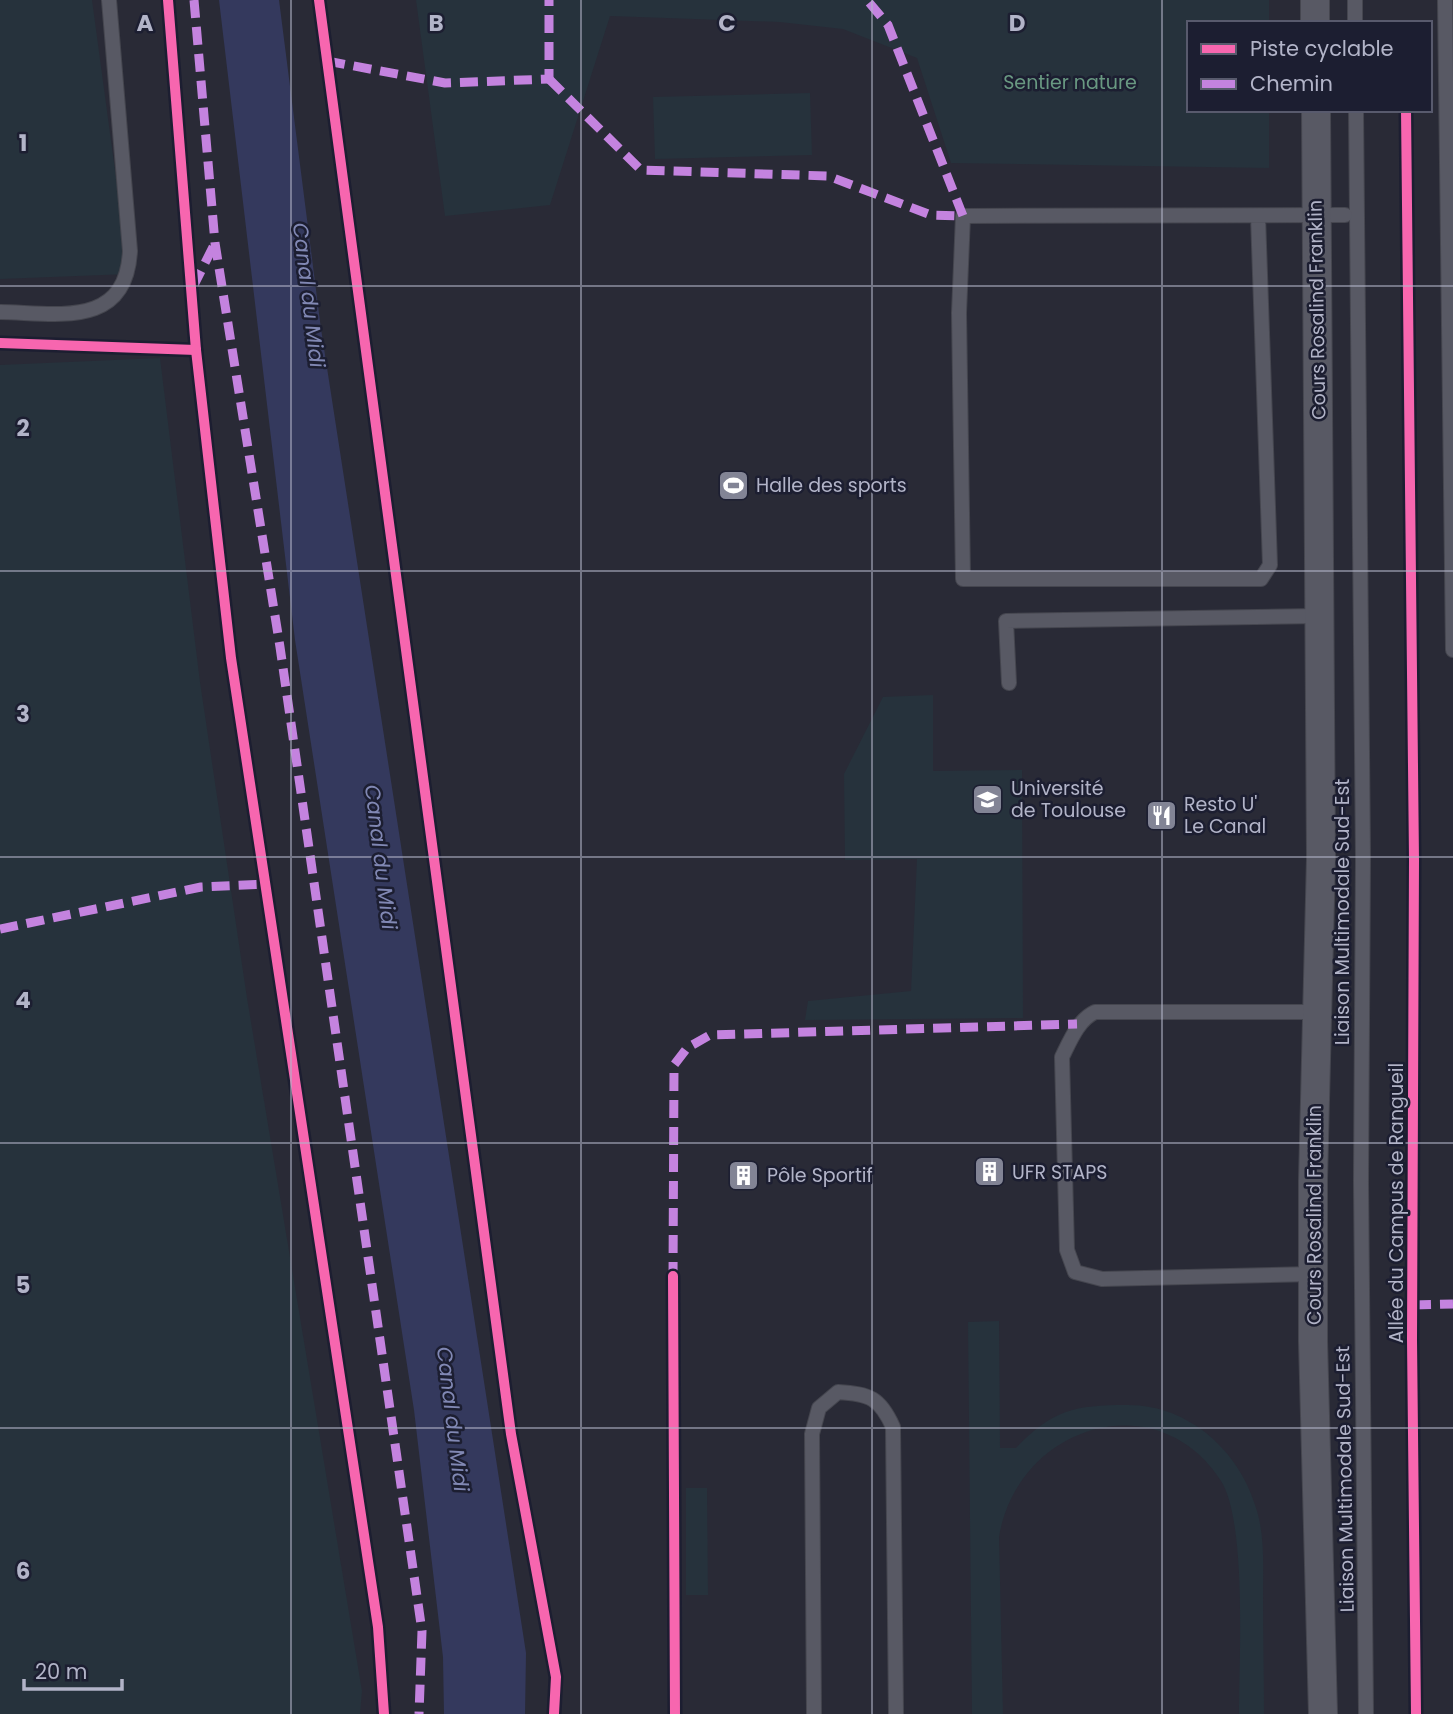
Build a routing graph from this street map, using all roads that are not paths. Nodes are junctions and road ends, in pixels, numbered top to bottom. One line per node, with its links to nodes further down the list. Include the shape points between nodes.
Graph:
1 (109, 0): 12 (lane, via 129,275 117,295 97,310)
2 (1315, 0): 5 (street)
3 (1354, 0): 6 (lane)
4 (1445, 0): 14 (lane)
5 (1315, 21)
6 (1355, 21)
7 (1316, 112): 9 (street, Cours Rosalind Franklin)
8 (1356, 112): 21 (lane, Liaison Multimodale Sud-Est)
9 (1317, 213): 10 (lane); 11 (lane); 13 (street, Cours Rosalind Franklin)
10 (1345, 215)
11 (1258, 216): 11 (lane, via 1270,565 1261,579 963,579 959,313 963,216)
12 (0, 312)
13 (1318, 616): 15 (lane, via 1006,621); 16 (street, Cours Rosalind Franklin)
14 (1453, 650)
15 (1009, 683)
16 (1317, 1012): 17 (street, Cours Rosalind Franklin); 17 (lane, via 1095,1012 1073,1035 1062,1057 1067,1250 1075,1272 1102,1279)
17 (1313, 1274): 20 (street, Cours Rosalind Franklin)
18 (814, 1714): 19 (lane, via 811,1434 820,1408 838,1392 864,1394 884,1406 893,1427)
19 (896, 1714)
20 (1323, 1714)
21 (1366, 1714)

